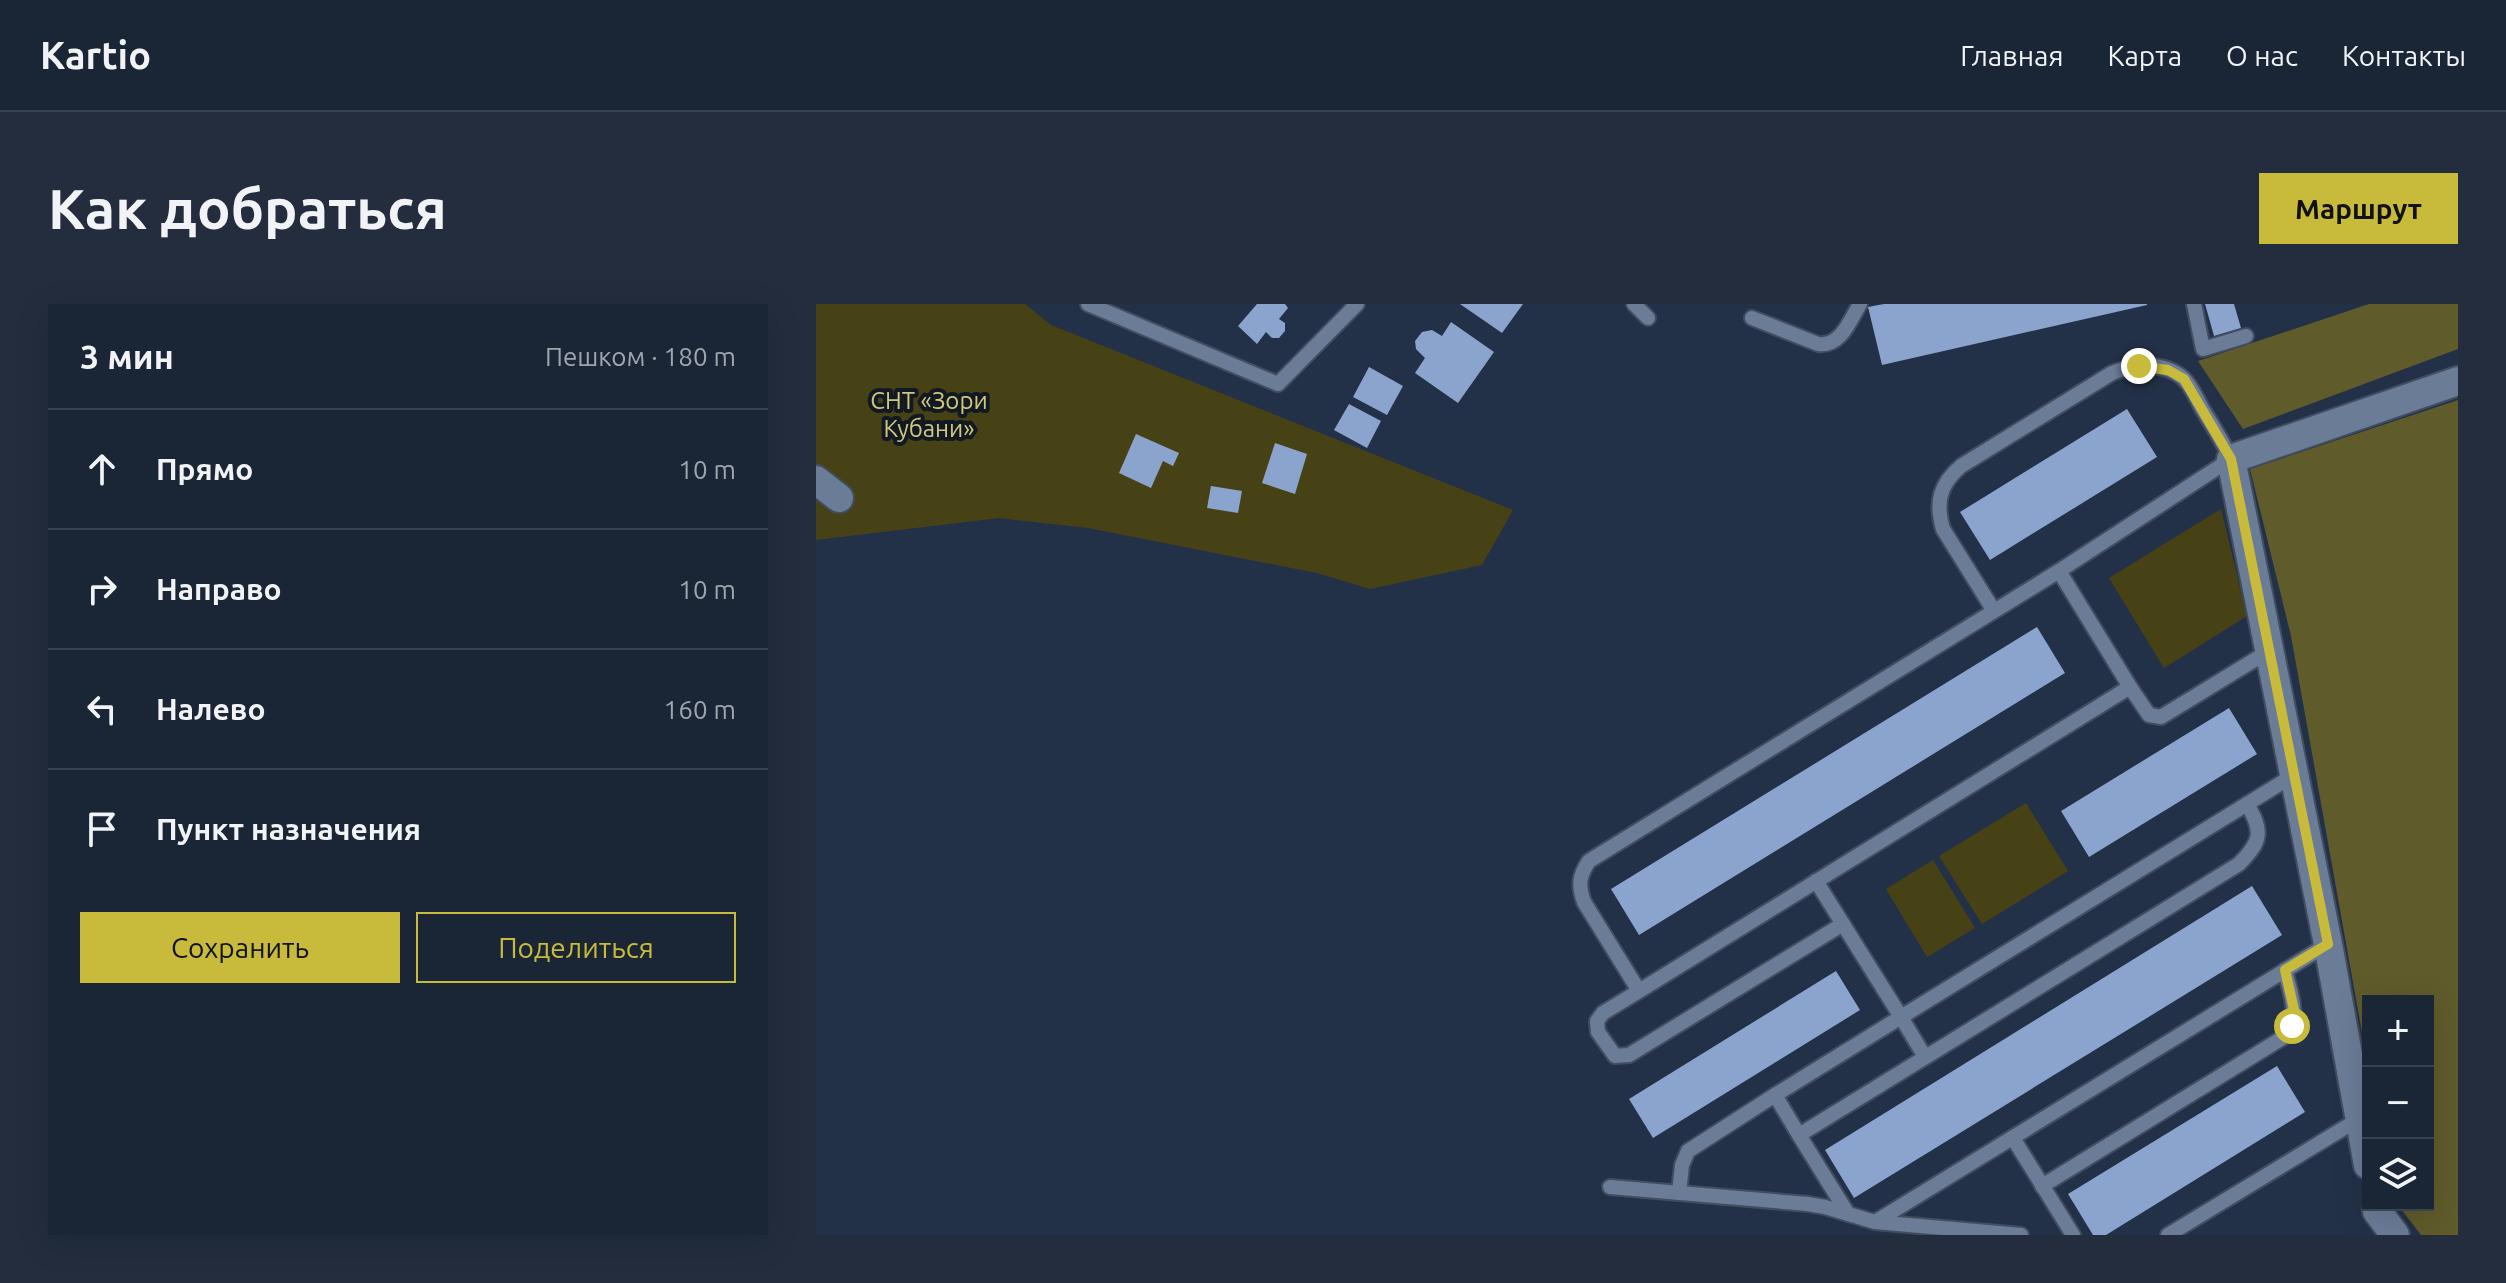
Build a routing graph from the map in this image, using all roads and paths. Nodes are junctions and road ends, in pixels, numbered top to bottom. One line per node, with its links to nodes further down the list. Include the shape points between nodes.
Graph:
1 (1088, 304): 2 (lane, via 1278,384)
2 (1357, 304)
3 (1634, 304): 6 (lane)
4 (1860, 304): 7 (lane, via 1840,336 1826,345)
5 (2194, 304): 8 (lane, via 2203,349)
6 (1648, 318)
7 (1752, 318)
8 (2246, 336)
9 (2458, 381): 10 (street)
10 (2231, 459): 13 (lane); 14 (lane, via 2184,379 2168,370 2139,366 2112,373 1961,466 1942,488 1939,515); 15 (street)
11 (816, 480): 12 (street)
12 (828, 501)
13 (2059, 571): 14 (lane); 16 (lane)
14 (1994, 611): 23 (lane, via 1589,861 1579,880 1584,902)
15 (2269, 651): 16 (lane, via 2161,717 2149,715); 17 (street)
16 (2130, 687): 19 (lane)
17 (2294, 775): 18 (lane); 21 (street)
18 (2247, 804): 24 (lane); 25 (lane, via 2259,823 2258,834 2239,864)
19 (1816, 881): 20 (lane); 23 (lane)
20 (1843, 924): 23 (lane, via 1629,1055 1615,1056 1598,1032 1597,1021); 24 (lane)
21 (2328, 944): 22 (lane); 27 (street)
22 (2285, 970): 29 (lane); 31 (lane, via 2295,1014 2284,1037)
23 (1639, 991)
24 (1901, 1017): 25 (lane); 26 (lane)
25 (1925, 1057): 28 (lane)
26 (1775, 1095): 28 (lane); 33 (lane, via 1693,1146 1684,1157)
27 (2359, 1119): 30 (street); 40 (lane)
28 (1799, 1135): 34 (lane)
29 (2013, 1138): 31 (lane); 36 (lane)
30 (2363, 1139)
31 (2042, 1186): 39 (lane)
32 (1610, 1187): 33 (lane)
33 (1679, 1193): 34 (lane, via 1808,1204)
34 (1848, 1214): 36 (lane)
35 (2376, 1217): 41 (street)
36 (1875, 1222): 37 (lane)
37 (1949, 1232): 38 (lane)
38 (2021, 1235)
39 (2073, 1235)
40 (2168, 1235)
41 (2395, 1235)

